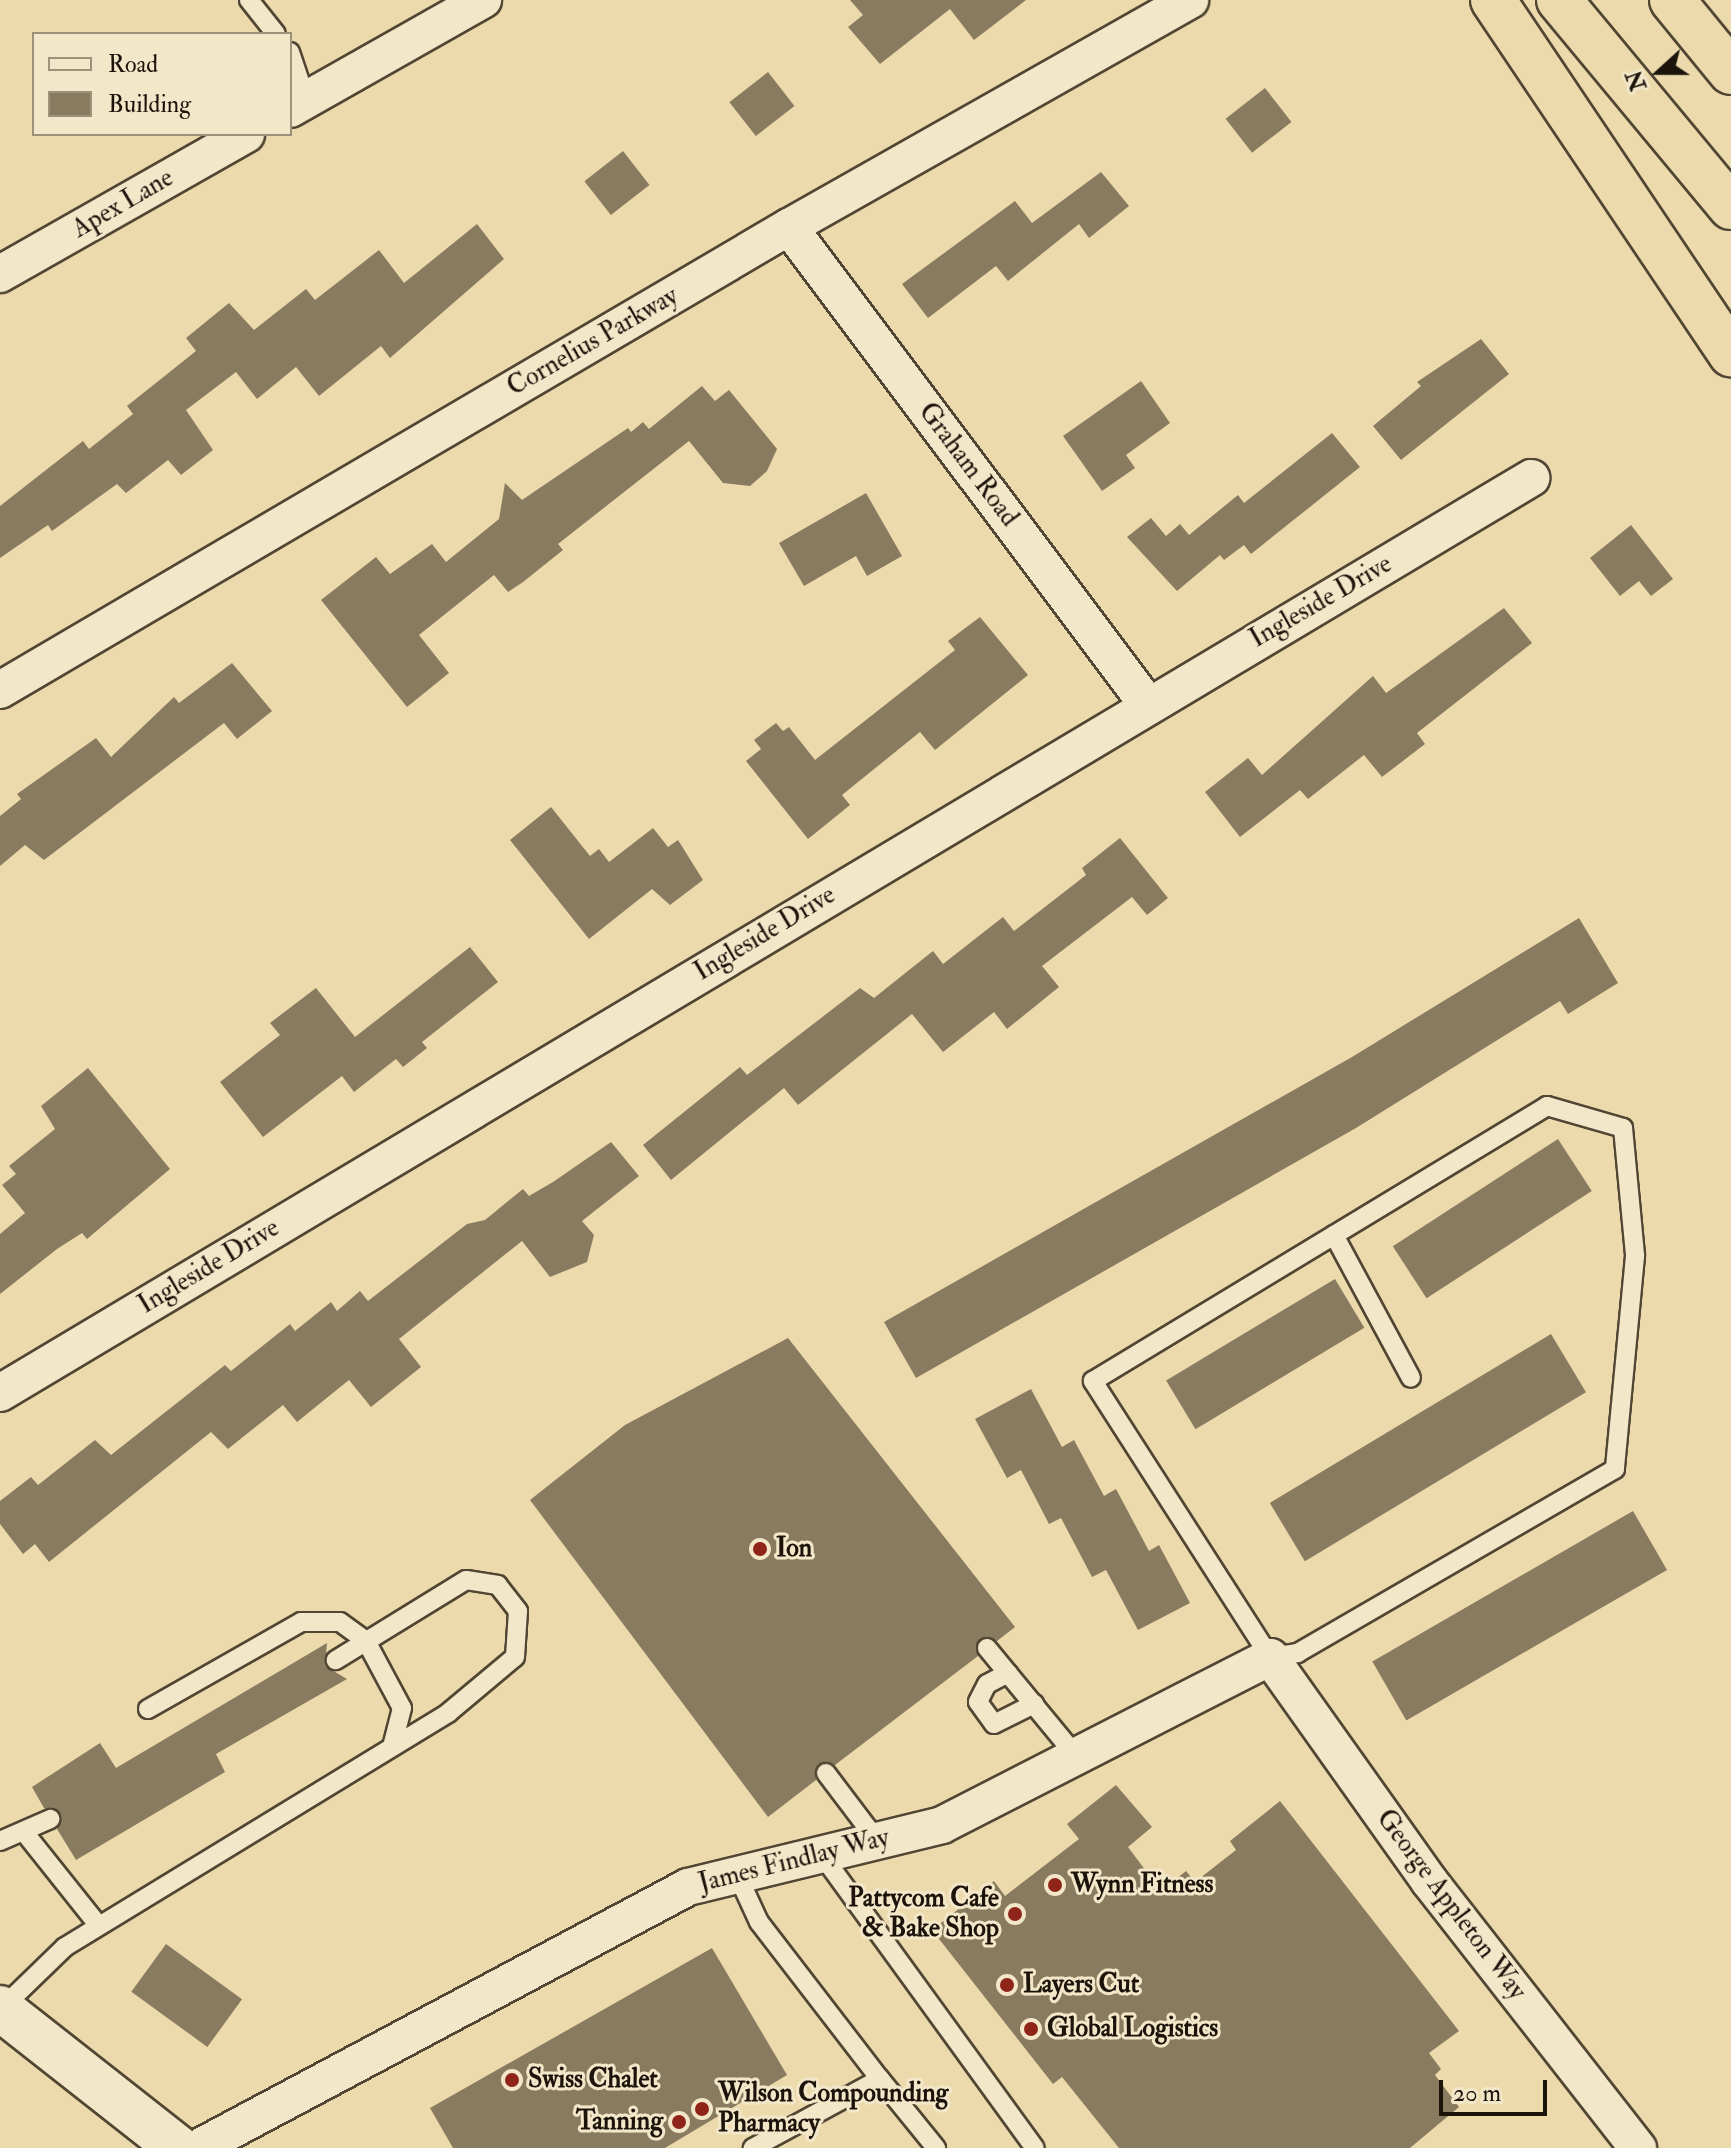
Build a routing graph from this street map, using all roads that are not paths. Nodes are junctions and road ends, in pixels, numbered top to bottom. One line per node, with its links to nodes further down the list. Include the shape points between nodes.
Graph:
1 (249, 0): 7 (lane)
2 (483, 0): 10 (street)
3 (1190, 0): 13 (street, Cornelius Parkway)
4 (1493, 0): 15 (highway)
5 (1559, 0): 12 (highway)
6 (1672, 0): 9 (highway)
7 (274, 32)
8 (292, 65): 10 (lane)
9 (1731, 72)
10 (298, 105)
11 (242, 136): 14 (street, Apex Lane)
12 (1731, 207)
13 (789, 227): 17 (street, Cornelius Parkway); 18 (street, Graham Road)
14 (0, 274)
15 (1731, 354)
16 (1531, 478): 18 (street, Ingleside Drive)
17 (0, 690)
18 (1147, 704): 21 (street, Ingleside Drive)
19 (1334, 1235): 20 (lane); 24 (lane, via 1093,1381); 24 (lane, via 1547,1106 1623,1128 1635,1256 1615,1469 1298,1653)
20 (1411, 1378)
21 (0, 1393)
22 (366, 1641): 25 (lane); 28 (lane, via 340,1622 301,1622); 29 (lane, via 402,1708); 29 (lane, via 466,1580 498,1585 518,1611 515,1657 448,1713)
23 (987, 1648): 26 (lane)
24 (1270, 1657): 30 (street, James Findlay Way); 46 (street, George Appleton Way, via 1430,1882)
25 (336, 1660)
26 (1008, 1673): 27 (lane); 27 (lane, via 987,1684 978,1702 994,1724)
27 (1034, 1704): 30 (lane)
28 (148, 1709)
29 (392, 1747): 38 (lane)
30 (1076, 1756): 34 (street, James Findlay Way, via 942,1825)
31 (826, 1773): 34 (lane)
32 (50, 1819): 33 (lane)
33 (24, 1832): 35 (lane); 38 (lane)
34 (876, 1839): 36 (street, James Findlay Way)
35 (0, 1841)
36 (819, 1851): 37 (street, James Findlay Way); 45 (lane)
37 (736, 1872): 40 (lane, via 759,1922); 42 (street, James Findlay Way, via 688,1887)
38 (99, 1926): 39 (lane, via 65,1947)
39 (1, 2008): 41 (main road)
40 (880, 2079): 43 (lane); 44 (lane)
41 (178, 2148)
42 (198, 2148)
43 (753, 2148)
44 (936, 2148)
45 (1035, 2148)
46 (1638, 2148)

